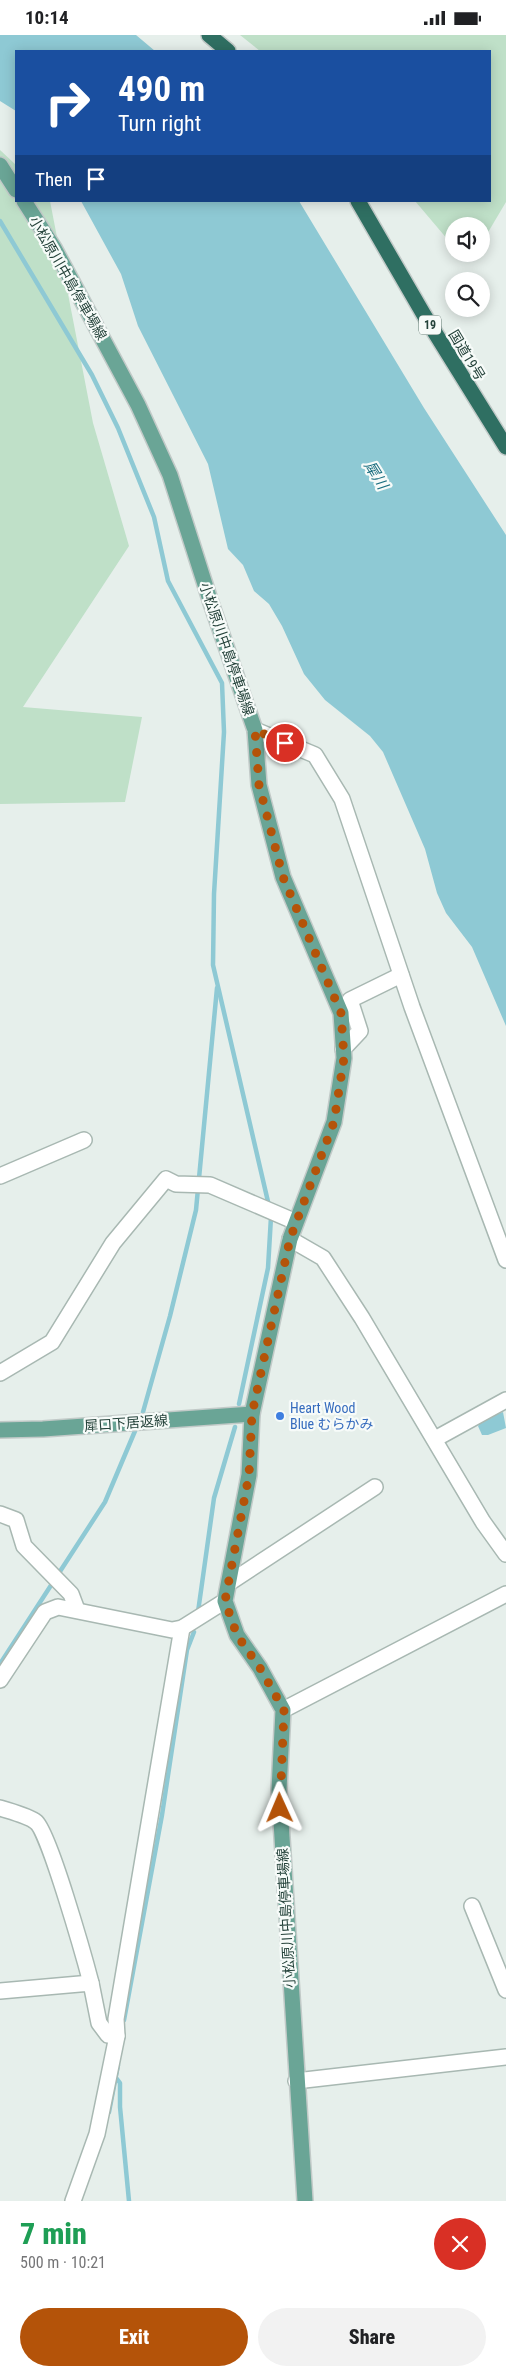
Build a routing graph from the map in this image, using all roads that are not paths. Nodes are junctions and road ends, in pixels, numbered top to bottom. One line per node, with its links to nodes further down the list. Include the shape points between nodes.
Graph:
1 (209, 35): 2 (highway)
2 (227, 50)
3 (0, 165): 4 (main road)
4 (15, 188)
5 (25, 202): 8 (main road, 小松原川中島停車場線, via 54,248 134,396 170,475)
6 (359, 202): 7 (highway, 国道19号 / 19)
7 (506, 447)
8 (255, 730): 9 (street, via 316,755 342,799); 10 (main road, 小松原川中島停車場線, via 259,785 283,877 341,1013)
9 (401, 975): 10 (street, via 350,1000 360,1031); 15 (street)
10 (343, 1049): 13 (main road, 小松原川中島停車場線, via 334,1122)
11 (84, 1140): 12 (street)
12 (0, 1176)
13 (296, 1222): 14 (main road, 小松原川中島停車場線); 16 (street, via 210,1185 176,1184 166,1179 113,1243 52,1341)
14 (290, 1239): 18 (main road, 小松原川中島停車場線); 20 (street, via 323,1259)
15 (506, 1260)
16 (0, 1373)
17 (506, 1400): 20 (street)
18 (252, 1414): 19 (main road, 犀口下居返線); 24 (main road, 小松原川中島停車場線, via 249,1475)
19 (0, 1430)
20 (435, 1439): 23 (street, via 483,1522)
21 (375, 1487): 24 (street)
22 (0, 1514): 27 (street, via 16,1520 24,1546 70,1594)
23 (506, 1554)
24 (229, 1583): 26 (main road, 小松原川中島停車場線)
25 (506, 1594): 30 (street)
26 (225, 1601): 28 (street); 30 (main road, via 237,1635)
27 (77, 1610): 28 (street, via 172,1629); 29 (street, via 58,1607 45,1612)
28 (182, 1628): 36 (street, via 116,2019)
29 (0, 1680)
30 (284, 1710): 38 (main road, 小松原川中島停車場線, via 279,1790)
31 (0, 1808): 33 (street, via 36,1822 47,1839)
32 (472, 1906): 35 (street)
33 (90, 1983): 34 (street); 36 (street, via 99,2023 108,2035)
34 (0, 1991)
35 (506, 1991)
36 (117, 2036): 39 (street, via 97,2134)
37 (506, 2057): 38 (street)
38 (296, 2081): 40 (main road, 小松原川中島停車場線)
39 (73, 2201)
40 (305, 2201)

